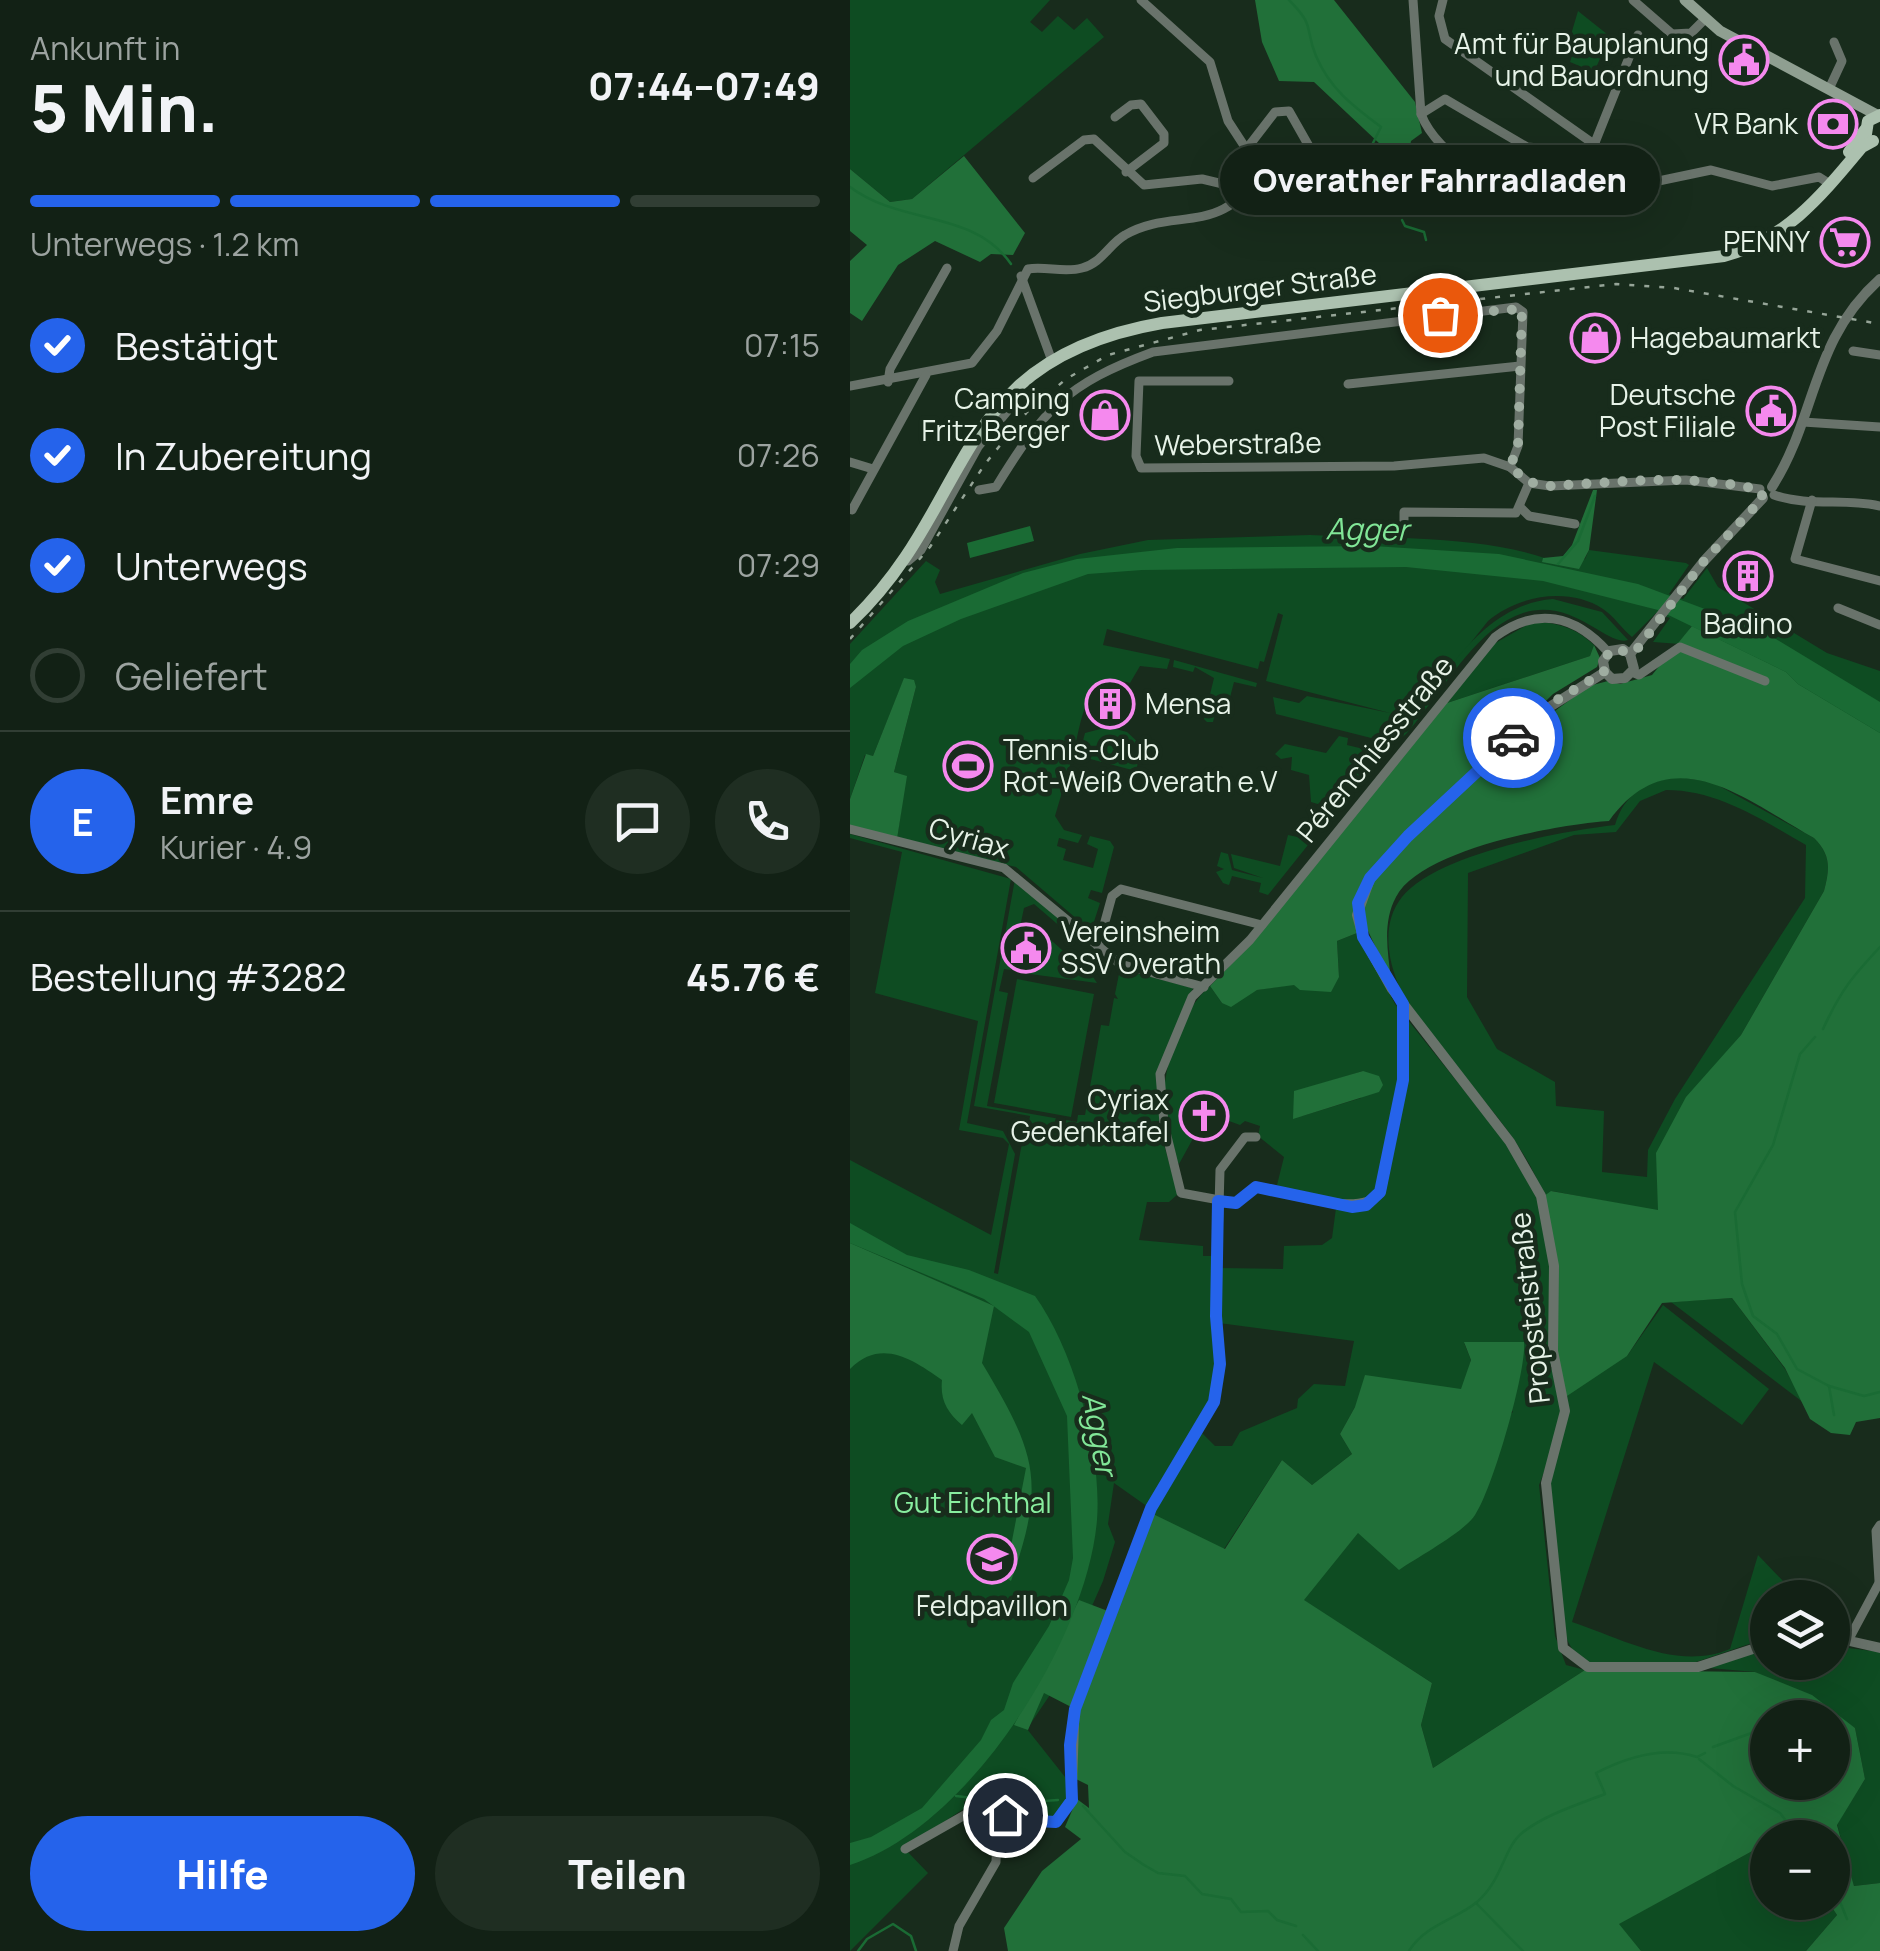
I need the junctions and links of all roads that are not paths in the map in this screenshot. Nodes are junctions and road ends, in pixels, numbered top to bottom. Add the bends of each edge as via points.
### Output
1 (1142, 0) edge
2 (1413, 0) edge
3 (1444, 0) edge
4 (1633, 0) edge
5 (1684, 0) edge
6 (1440, 16) junction
7 (1416, 18) junction
8 (1704, 20) junction
9 (1638, 36) dead end
10 (1834, 42) dead end
11 (1833, 92) junction
12 (1422, 114) junction
13 (1879, 115) edge
14 (1115, 117) dead end
15 (1871, 135) edge
16 (1594, 145) junction
17 (1248, 147) junction
18 (1126, 172) junction
19 (1034, 178) dead end
20 (1327, 178) dead end
21 (1649, 183) junction
22 (1830, 184) junction
23 (1244, 189) junction
24 (947, 268) dead end
25 (1880, 279) edge
26 (1020, 280) junction
27 (1853, 351) dead end
28 (1880, 354) edge
29 (1052, 360) junction
30 (1520, 366) junction
31 (926, 375) junction
32 (1229, 381) dead end
33 (888, 382) junction
34 (1348, 384) dead end
35 (850, 386) edge
36 (1011, 392) junction
37 (1803, 422) junction
38 (1880, 427) edge
39 (850, 462) edge
40 (1510, 467) junction
41 (873, 469) junction
42 (1529, 482) junction
43 (979, 490) dead end
44 (1767, 492) junction
45 (1812, 500) junction
46 (1880, 506) edge
47 (1521, 508) junction
48 (852, 510) edge
49 (1404, 521) dead end
50 (1575, 524) dead end
51 (903, 559) junction
52 (1880, 581) edge
53 (1838, 608) dead end
54 (850, 623) edge
55 (1880, 625) edge
56 (1608, 652) junction
57 (1630, 654) junction
58 (1604, 672) junction
59 (1632, 672) junction
60 (1765, 681) dead end
61 (850, 829) edge
62 (1262, 925) junction
63 (1098, 947) junction
64 (1204, 987) junction
65 (1403, 1004) junction
66 (1256, 1138) dead end
67 (1218, 1201) junction
68 (1880, 1525) edge
69 (1879, 1583) edge
70 (1850, 1636) edge
71 (1850, 1638) edge
72 (1880, 1648) edge
73 (1750, 1650) edge
74 (1016, 1820) junction
75 (904, 1850) dead end
76 (953, 1951) edge

1 - 17 street via 1210,62 1228,120
2 - 7 street
3 - 6 street
4 - 8 street via 1672,34 1691,33
5 - 8 main road
6 - 7 street
6 - 16 street via 1446,39 1458,50
7 - 12 street
8 - 11 main road
9 - 16 street
10 - 11 street via 1842,61
11 - 13 main road
11 - 15 main road
12 - 16 street via 1444,99 1527,148 1589,152
12 - 21 street via 1444,149 1536,197
13 - 15 main road, Siegburger Straße
14 - 18 street via 1141,104 1164,134 1156,151
15 - 22 main road, Siegburger Straße
16 - 21 street
17 - 20 street via 1275,112 1289,112
17 - 23 street via 1258,167
18 - 19 street via 1100,143 1084,140
18 - 23 street via 1144,185 1202,179
21 - 22 street via 1711,170 1772,186 1819,176
22 - 29 main road, Siegburger Straße via 1793,224 1724,256 1162,323 1099,338
23 - 26 street via 1212,215 1129,233 1091,265 1033,267
24 - 33 street
25 - 37 street via 1829,348
26 - 29 street
26 - 31 street via 978,360
27 - 28 street
29 - 36 main road, Siegburger Straße
30 - 34 street
30 - 40 street via 1518,446
30 - 43 street via 1522,312 1516,306 1173,347 1074,387 1032,430 996,487
31 - 33 street
31 - 41 street
32 - 40 street, Weberstraße via 1139,381 1141,468 1394,466 1484,458
33 - 35 street
36 - 51 main road, Siegburger Straße via 961,455
36 - 51 street via 1010,408 921,550
37 - 38 street
37 - 44 street
39 - 41 street
40 - 42 street
41 - 48 street
42 - 44 street via 1686,480
42 - 47 street
44 - 45 street
44 - 57 street
45 - 46 street
45 - 52 street via 1795,558
47 - 49 street via 1516,514 1404,512
47 - 50 street via 1529,516
51 - 54 main road, Siegburger Straße
53 - 55 street
56 - 57 street
56 - 58 street
56 - 62 street, Pérenchiesstraße via 1586,629 1551,617 1521,622 1495,637
57 - 59 street
58 - 59 street via 1616,680
58 - 65 street, Propsteistraße via 1522,729 1370,878 1358,903 1360,926
59 - 60 street via 1652,671 1680,647
61 - 63 street, Cyriax via 1004,868
62 - 63 street via 1121,889 1112,896
62 - 64 street, Pérenchiesstraße
63 - 64 street, Cyriax via 1120,964
64 - 67 street via 1180,1020 1160,1074 1181,1193
65 - 67 street via 1403,1080 1374,1200 1352,1207 1256,1187 1236,1203
65 - 73 street, Propsteistraße via 1518,1154 1536,1183 1549,1228 1553,1351 1564,1412 1546,1496 1564,1648 1588,1667 1698,1668
66 - 67 street via 1245,1137 1223,1162
67 - 74 street via 1220,1364 1214,1402 1151,1508 1075,1709 1070,1806 1056,1822
68 - 69 street
69 - 70 street
71 - 72 street
74 - 75 street via 970,1810
74 - 76 street via 997,1832 996,1862

